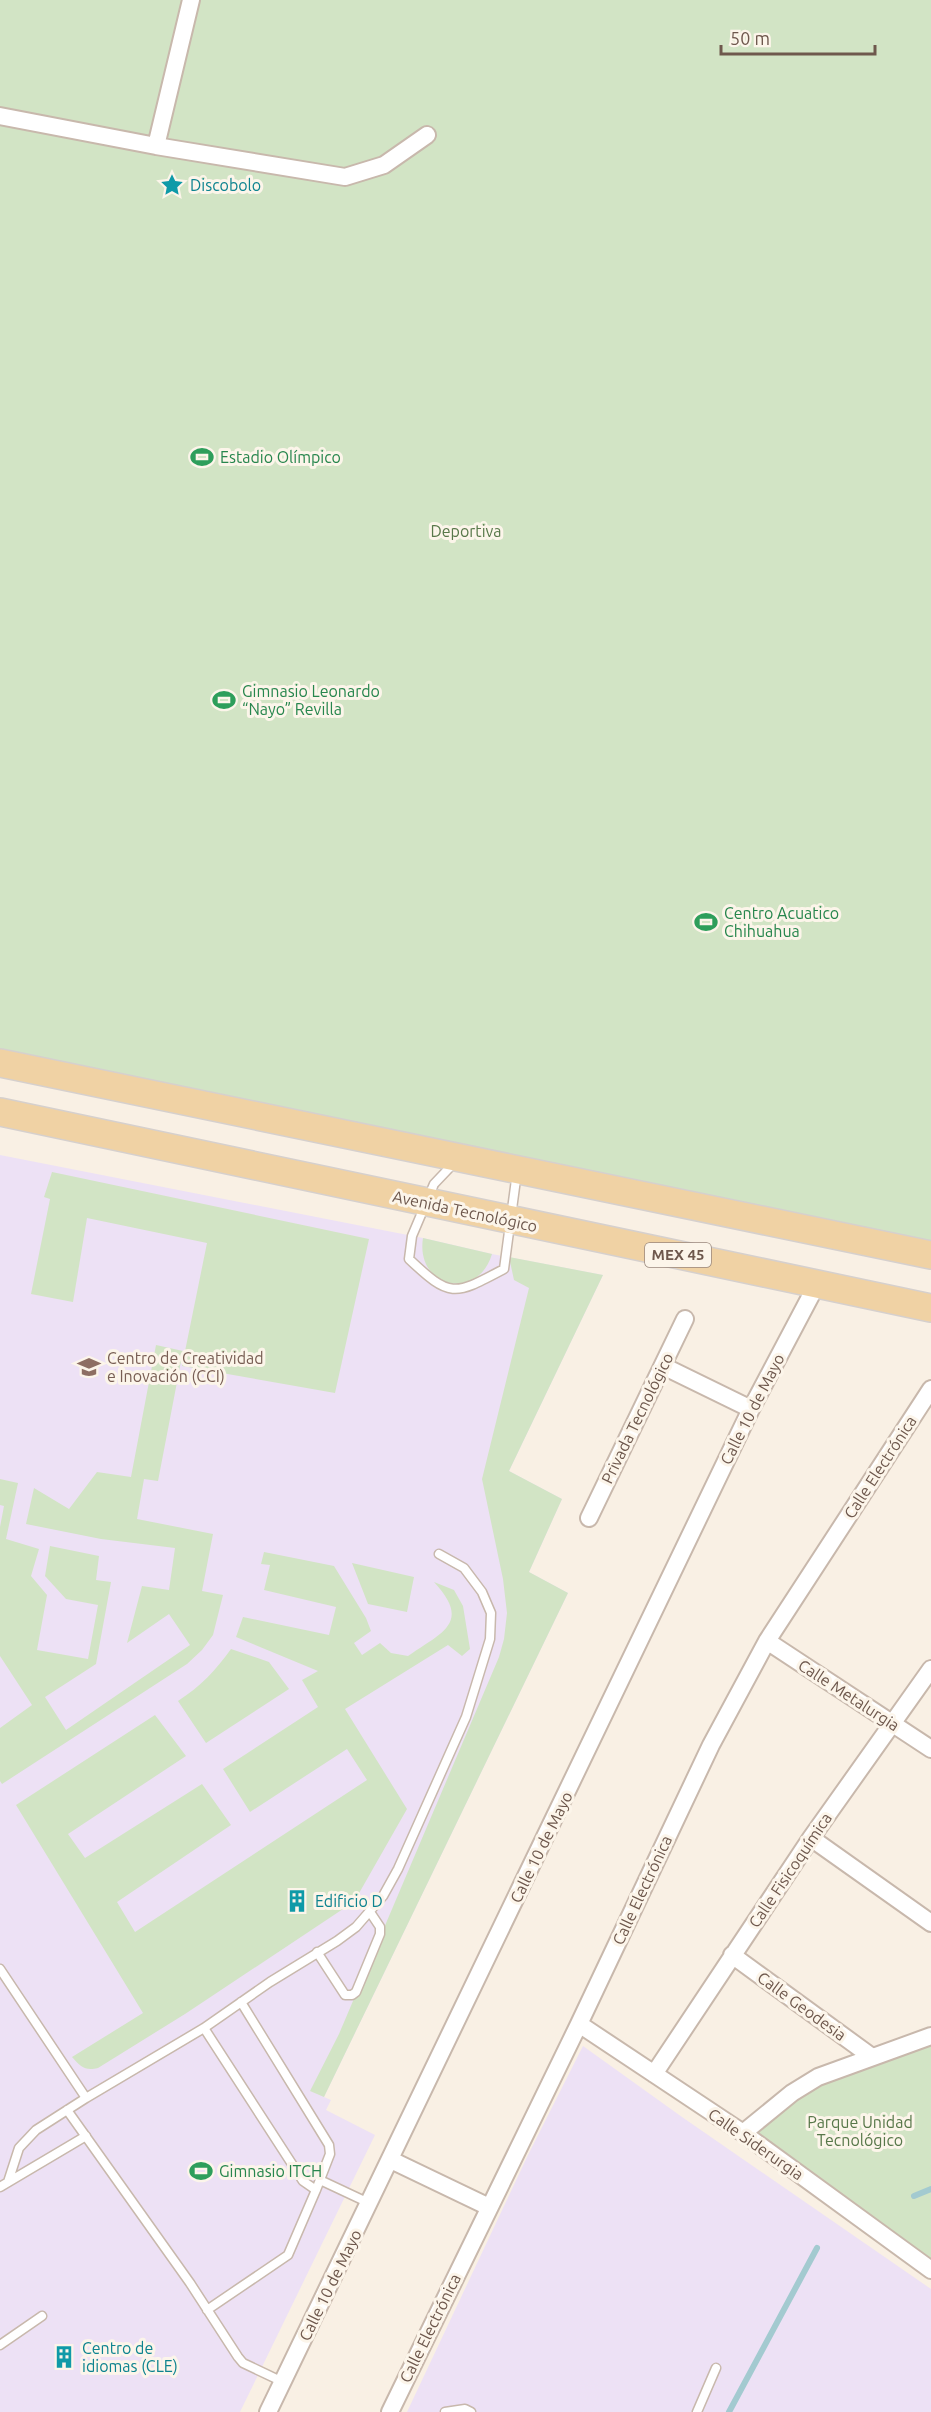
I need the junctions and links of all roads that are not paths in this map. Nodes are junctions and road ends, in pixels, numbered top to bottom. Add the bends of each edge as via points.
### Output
1 (191, 0) edge
2 (0, 116) edge
3 (427, 135) dead end
4 (156, 146) junction
5 (0, 1063) edge
6 (0, 1112) edge
7 (461, 1157) junction
8 (518, 1168) junction
9 (425, 1203) junction
10 (510, 1220) junction
11 (931, 1255) edge
12 (817, 1284) junction
13 (931, 1308) edge
14 (685, 1319) dead end
15 (663, 1366) junction
16 (931, 1389) edge
17 (751, 1409) junction
18 (589, 1518) dead end
19 (439, 1554) dead end
20 (767, 1641) junction
21 (931, 1669) edge
22 (892, 1723) junction
23 (931, 1749) edge
24 (811, 1838) junction
25 (370, 1912) junction
26 (931, 1923) edge
27 (317, 1952) junction
28 (732, 1955) junction
29 (0, 1969) edge
30 (241, 2002) junction
31 (579, 2024) junction
32 (204, 2028) junction
33 (931, 2036) edge
34 (872, 2057) junction
35 (654, 2074) junction
36 (86, 2098) junction
37 (67, 2110) junction
38 (743, 2133) junction
39 (86, 2136) junction
40 (391, 2160) junction
41 (320, 2180) junction
42 (4, 2185) edge
43 (316, 2190) junction
44 (369, 2204) junction
45 (489, 2207) junction
46 (931, 2270) edge
47 (207, 2310) junction
48 (42, 2316) dead end
49 (0, 2345) edge
50 (716, 2368) dead end
51 (283, 2382) junction
52 (268, 2412) edge
53 (390, 2412) edge
54 (446, 2412) edge
55 (471, 2412) edge
56 (697, 2412) edge

1 - 4 street
2 - 4 street
3 - 4 street via 384,165 345,177
5 - 7 main road
6 - 9 main road, Avenida Tecnológico / MEX 45
7 - 8 main road
7 - 9 lane via 434,1184
8 - 10 lane
8 - 11 main road
9 - 10 main road, Avenida Tecnológico / MEX 45
9 - 10 lane via 412,1236 409,1259 448,1289 469,1287 504,1269
10 - 12 main road, Avenida Tecnológico / MEX 45
12 - 13 main road, Avenida Tecnológico / MEX 45
12 - 17 street, Calle 10 de Mayo
14 - 15 street, Privada Tecnológico
15 - 17 street
15 - 18 street, Privada Tecnológico
16 - 20 street, Calle Electrónica
17 - 40 street, Calle 10 de Mayo
19 - 25 lane via 464,1568 482,1592 491,1613 490,1639 466,1717 398,1869
20 - 22 street, Calle Metalurgia
20 - 31 street, Calle Electrónica via 711,1745
21 - 22 street, Calle Fisicoquímica
22 - 23 street, Calle Metalurgia
22 - 24 street, Calle Fisicoquímica
24 - 26 street
24 - 28 street, Calle Fisicoquímica
25 - 27 lane via 356,1927
25 - 27 lane via 380,1934 356,1992 345,1995
27 - 30 lane
28 - 34 street, Calle Geodesia
28 - 35 street, Calle Fisicoquímica
29 - 36 lane
30 - 32 lane
30 - 41 lane via 329,2145 330,2154
31 - 35 street, Calle Siderurgia
31 - 45 street, Calle Electrónica
32 - 36 lane
32 - 43 lane via 303,2181
33 - 34 street
34 - 38 street via 806,2084
35 - 38 street, Calle Siderurgia
36 - 37 lane
37 - 39 lane
37 - 42 lane via 36,2130 20,2148
38 - 46 street, Calle Siderurgia
39 - 42 lane
39 - 47 lane
40 - 44 street, Calle 10 de Mayo
40 - 45 street
41 - 43 lane
41 - 44 lane
43 - 47 lane via 288,2255
44 - 51 street, Calle 10 de Mayo
45 - 53 street, Calle Electrónica
47 - 51 lane via 243,2363
48 - 49 lane
50 - 56 lane
51 - 52 street, Calle 10 de Mayo
54 - 55 lane

